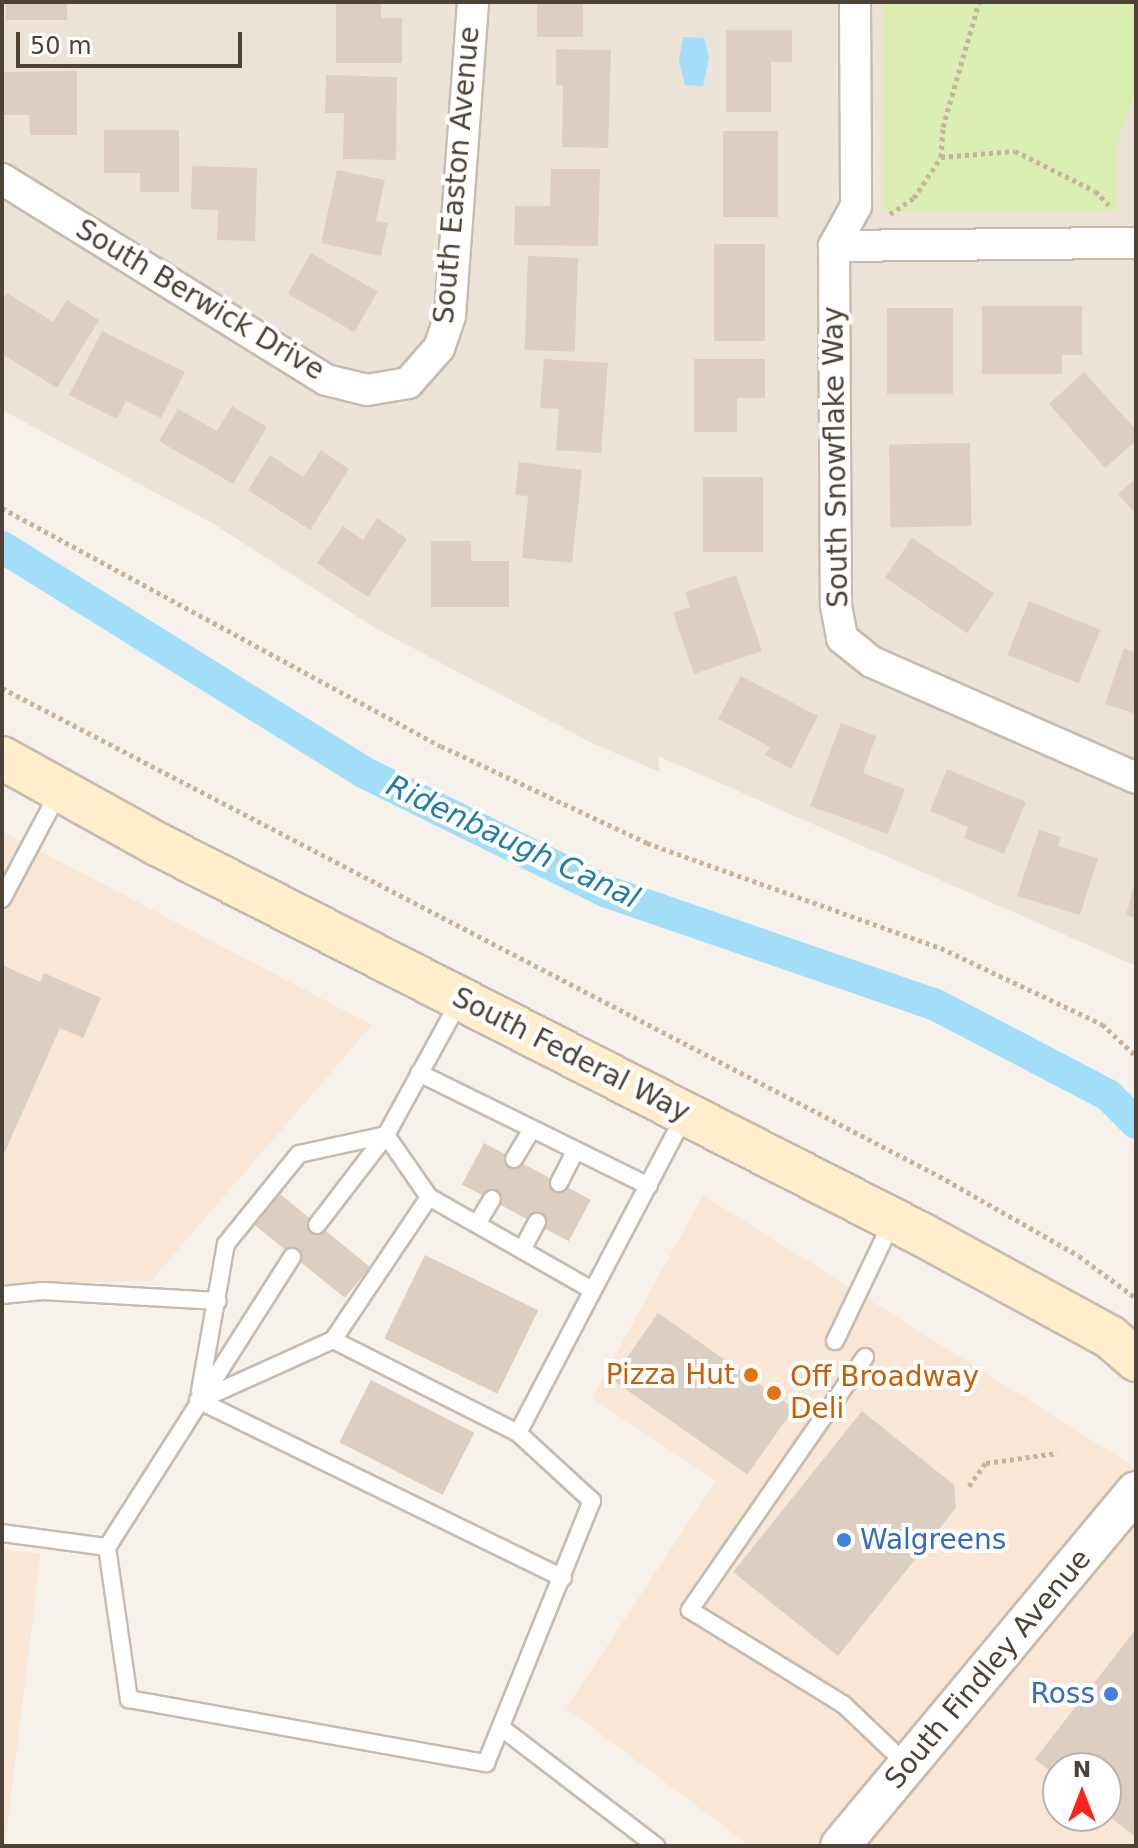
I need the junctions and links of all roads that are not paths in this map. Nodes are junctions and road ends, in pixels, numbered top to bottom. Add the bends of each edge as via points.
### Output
1 (473, 2) edge
2 (855, 2) edge
3 (2, 179) edge
4 (1136, 243) edge
5 (834, 246) junction
6 (408, 383) joint
7 (2, 758) edge
8 (1136, 778) edge
9 (60, 790) junction
10 (2, 899) edge
11 (461, 999) junction
12 (419, 1073) junction
13 (686, 1114) junction
14 (532, 1129) junction
15 (386, 1135) junction
16 (576, 1150) junction
17 (514, 1159) dead end
18 (559, 1183) dead end
19 (649, 1186) junction
20 (429, 1197) junction
21 (492, 1199) dead end
22 (893, 1220) junction
23 (537, 1222) dead end
24 (477, 1224) junction
25 (317, 1225) dead end
26 (522, 1250) junction
27 (292, 1257) dead end
28 (592, 1290) junction
29 (2, 1295) edge
30 (218, 1301) junction
31 (333, 1340) junction
32 (835, 1341) dead end
33 (865, 1357) dead end
34 (1136, 1360) edge
35 (198, 1400) junction
36 (518, 1433) junction
37 (1136, 1491) edge
38 (2, 1533) edge
39 (107, 1547) junction
40 (563, 1578) junction
41 (503, 1729) junction
42 (908, 1766) junction
43 (656, 1846) edge
44 (840, 1846) edge

1 - 6 street, South Easton Avenue via 450,316 439,348
2 - 5 street, South Snowflake Way via 856,206
3 - 6 street, South Berwick Drive via 326,380 367,390
4 - 5 street
5 - 8 street, South Snowflake Way via 836,606 842,638 872,662
7 - 9 main road, South Federal Way
9 - 10 lane
9 - 11 main road, South Federal Way
11 - 12 lane
11 - 13 main road, South Federal Way
12 - 14 lane
12 - 15 lane
13 - 19 lane
13 - 22 main road, South Federal Way
14 - 16 lane
14 - 17 lane
15 - 20 lane
15 - 25 lane
15 - 30 lane via 299,1154 226,1244
16 - 18 lane
16 - 19 lane
19 - 28 lane
20 - 24 lane
20 - 31 lane
21 - 24 lane
22 - 32 lane
22 - 34 main road, South Federal Way via 1110,1337
23 - 26 lane
24 - 26 lane
26 - 28 lane
27 - 35 lane
28 - 36 lane
29 - 30 lane via 43,1291
30 - 35 lane
31 - 35 lane
31 - 36 lane
33 - 42 lane via 690,1610 843,1704
35 - 39 lane
35 - 40 lane
36 - 40 lane via 592,1501
37 - 42 street, South Findley Avenue
38 - 39 lane
39 - 41 lane via 129,1699 486,1763
40 - 41 lane
41 - 43 lane
42 - 44 street, South Findley Avenue

